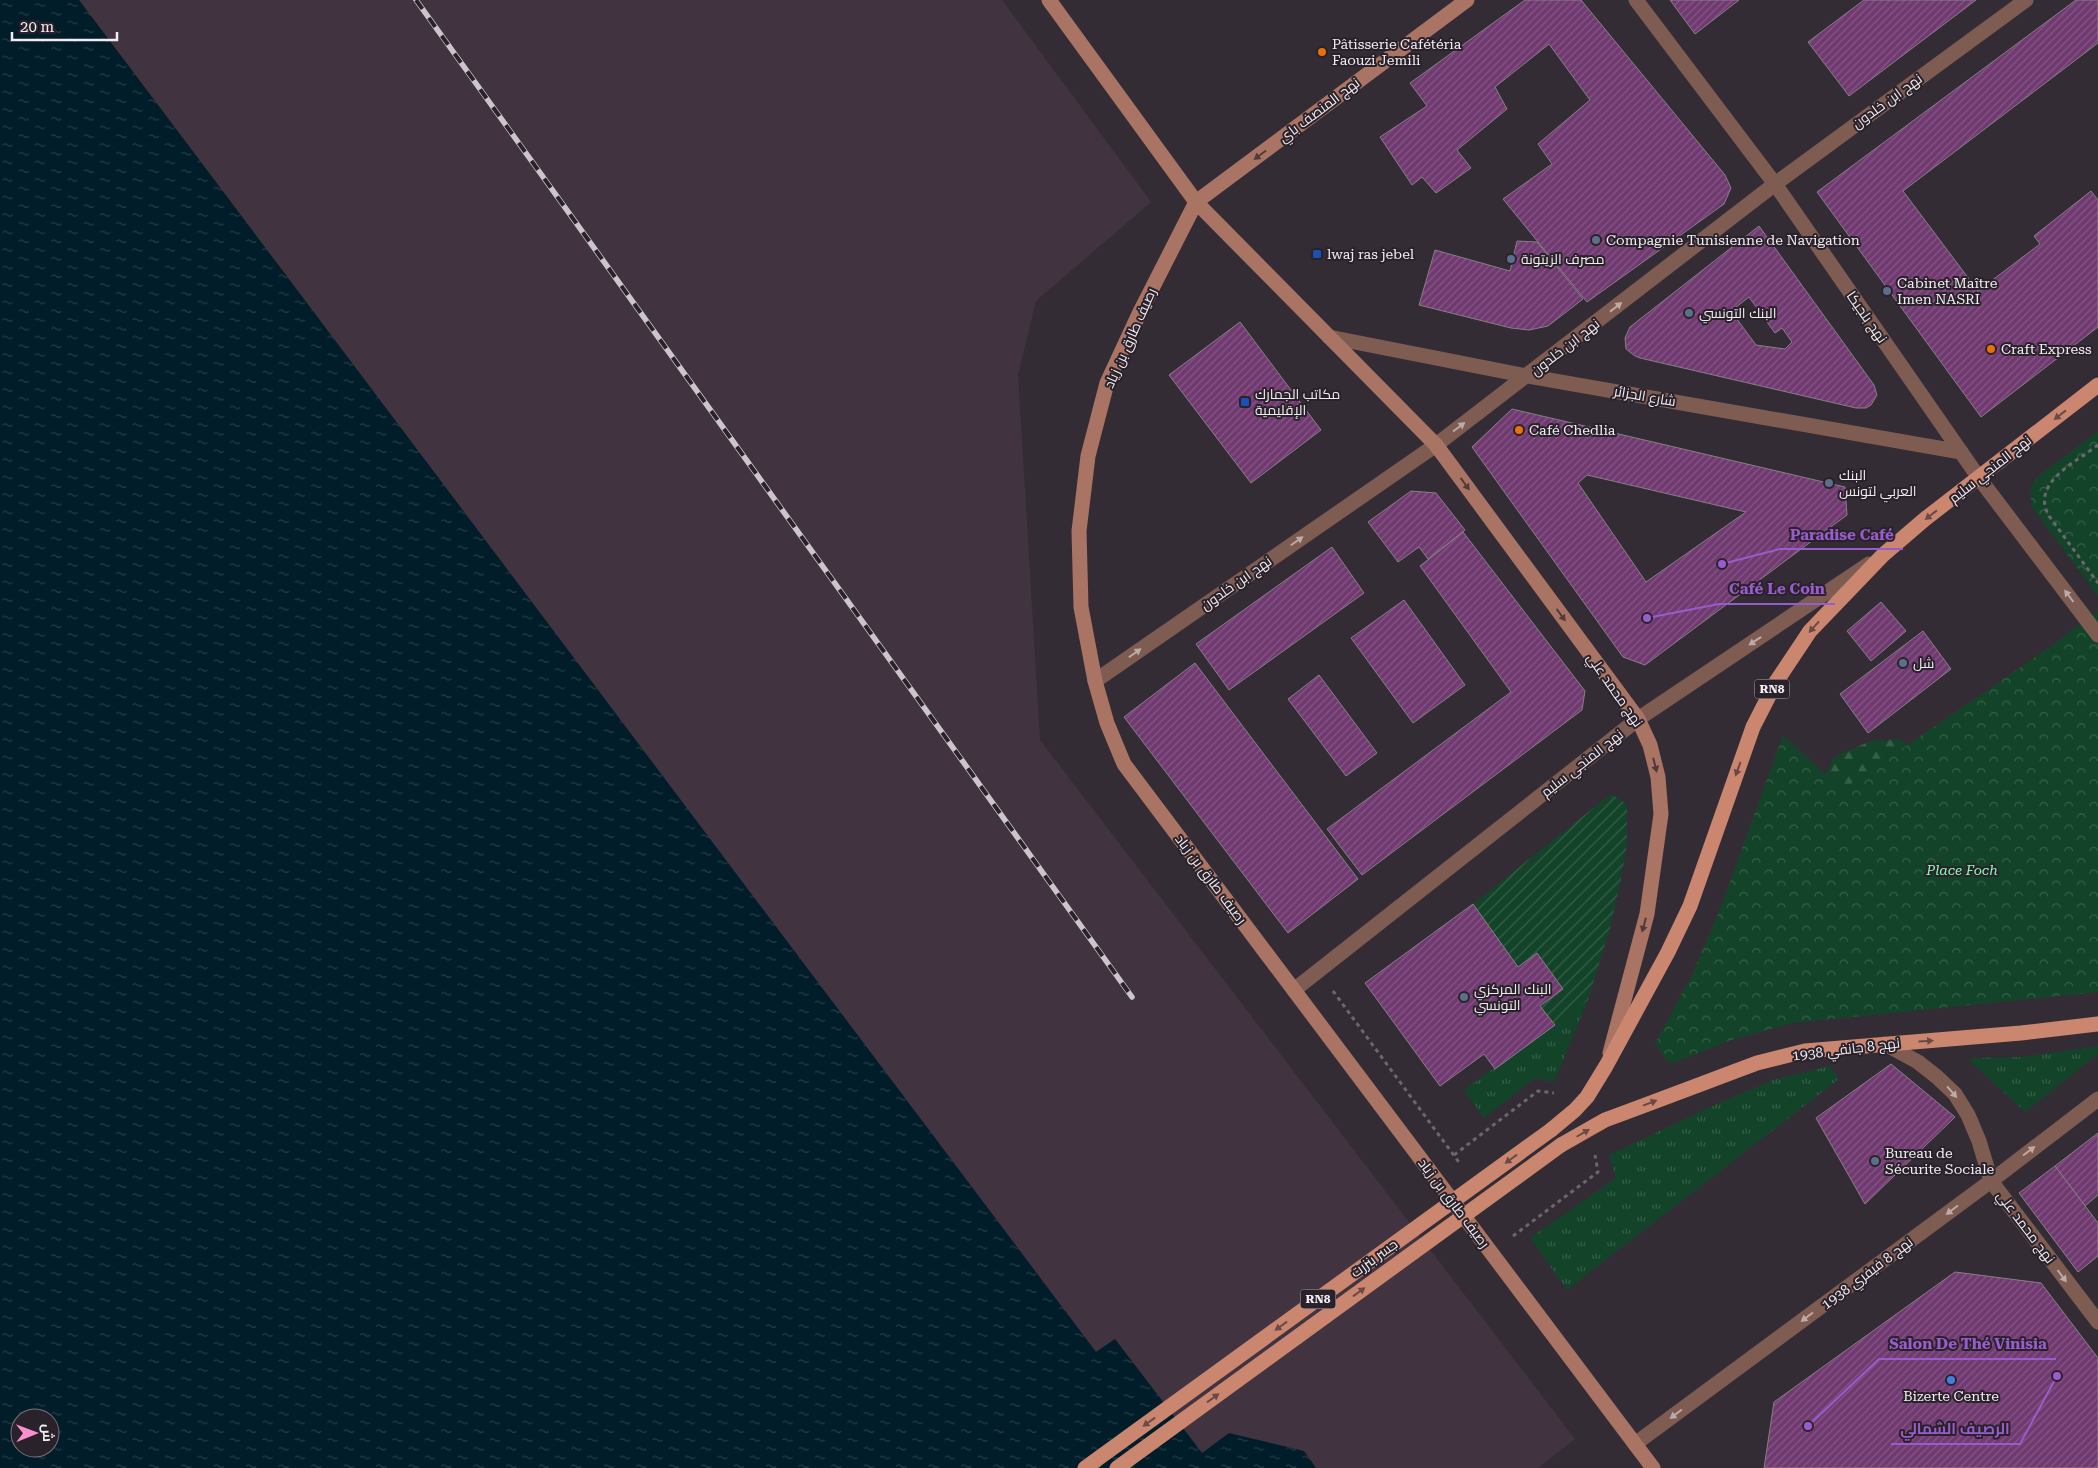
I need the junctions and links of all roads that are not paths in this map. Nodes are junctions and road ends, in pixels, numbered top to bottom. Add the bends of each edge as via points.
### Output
1 (1049, 0) edge
2 (1467, 0) edge
3 (1636, 0) edge
4 (2026, 0) edge
5 (1775, 184) junction
6 (1196, 202) junction
7 (1329, 337) junction
8 (1527, 376) junction
9 (2098, 385) edge
10 (1436, 445) junction
11 (1961, 452) junction
12 (1979, 478) junction
13 (1883, 555) junction
14 (2098, 635) edge
15 (1094, 681) junction
16 (1638, 719) junction
17 (1294, 990) junction
18 (2098, 1024) edge
19 (1884, 1044) junction
20 (1606, 1066) junction
21 (1587, 1097) joint
22 (2098, 1099) edge
23 (1604, 1120) joint
24 (1991, 1181) junction
25 (2098, 1322) edge
26 (1635, 1444) junction
27 (1085, 1468) edge
28 (1117, 1468) edge
29 (1653, 1468) edge

1 - 6 main road
2 -> 6 main road, نهج المنصف باي
3 - 5 street, نهج بلجيكا
4 - 5 street, نهج ابن خلدون
8 -> 5 street, نهج ابن خلدون
5 - 11 street, نهج بلجيكا
6 - 7 main road
6 - 15 main road, رصيف طارق بن زياد via 1107,383 1088,456 1079,541 1081,607
7 - 8 street, شارع الجزائر
7 - 10 main road
10 -> 8 street, نهج ابن خلدون
8 - 11 street, شارع الجزائر
9 -> 12 main road, نهج المنجي سليم / RN8
15 -> 10 street, نهج ابن خلدون
10 -> 16 main road, نهج محمد علي
11 - 12 street, نهج بلجيكا
12 -> 13 main road, نهج المنجي سليم / RN8
14 -> 12 street, نهج بلجيكا
13 -> 16 street, نهج المنجي سليم
13 -> 20 main road, نهج المنجي سليم / RN8 via 1810,631 1776,682 1753,727 1690,906
15 - 17 main road, رصيف طارق بن زياد via 1124,764
16 - 17 street, نهج المنجي سليم
16 -> 20 main road, نهج محمد علي via 1650,745 1658,777 1661,814 1647,914
17 - 26 main road, رصيف طارق بن زياد
19 -> 18 main road, نهج 8 جانفي 1938 via 2021,1034
23 -> 19 main road, نهج 8 جانفي 1938 via 1757,1063 1805,1051
19 -> 24 street, نهج محمد علي via 1918,1062 1955,1094 1979,1141
20 - 21 main road, نهج المنجي سليم / RN8
21 -> 27 main road, جسر بنزرت / RN8, bridge via 1551,1130
24 -> 22 street, نهج 8 فيفري 1938
28 -> 23 main road, جسر بنزرت / RN8, bridge via 1562,1145
24 -> 25 street, نهج محمد علي
24 -> 26 street, نهج 8 فيفري 1938
26 - 29 main road, رصيف طارق بن زياد

